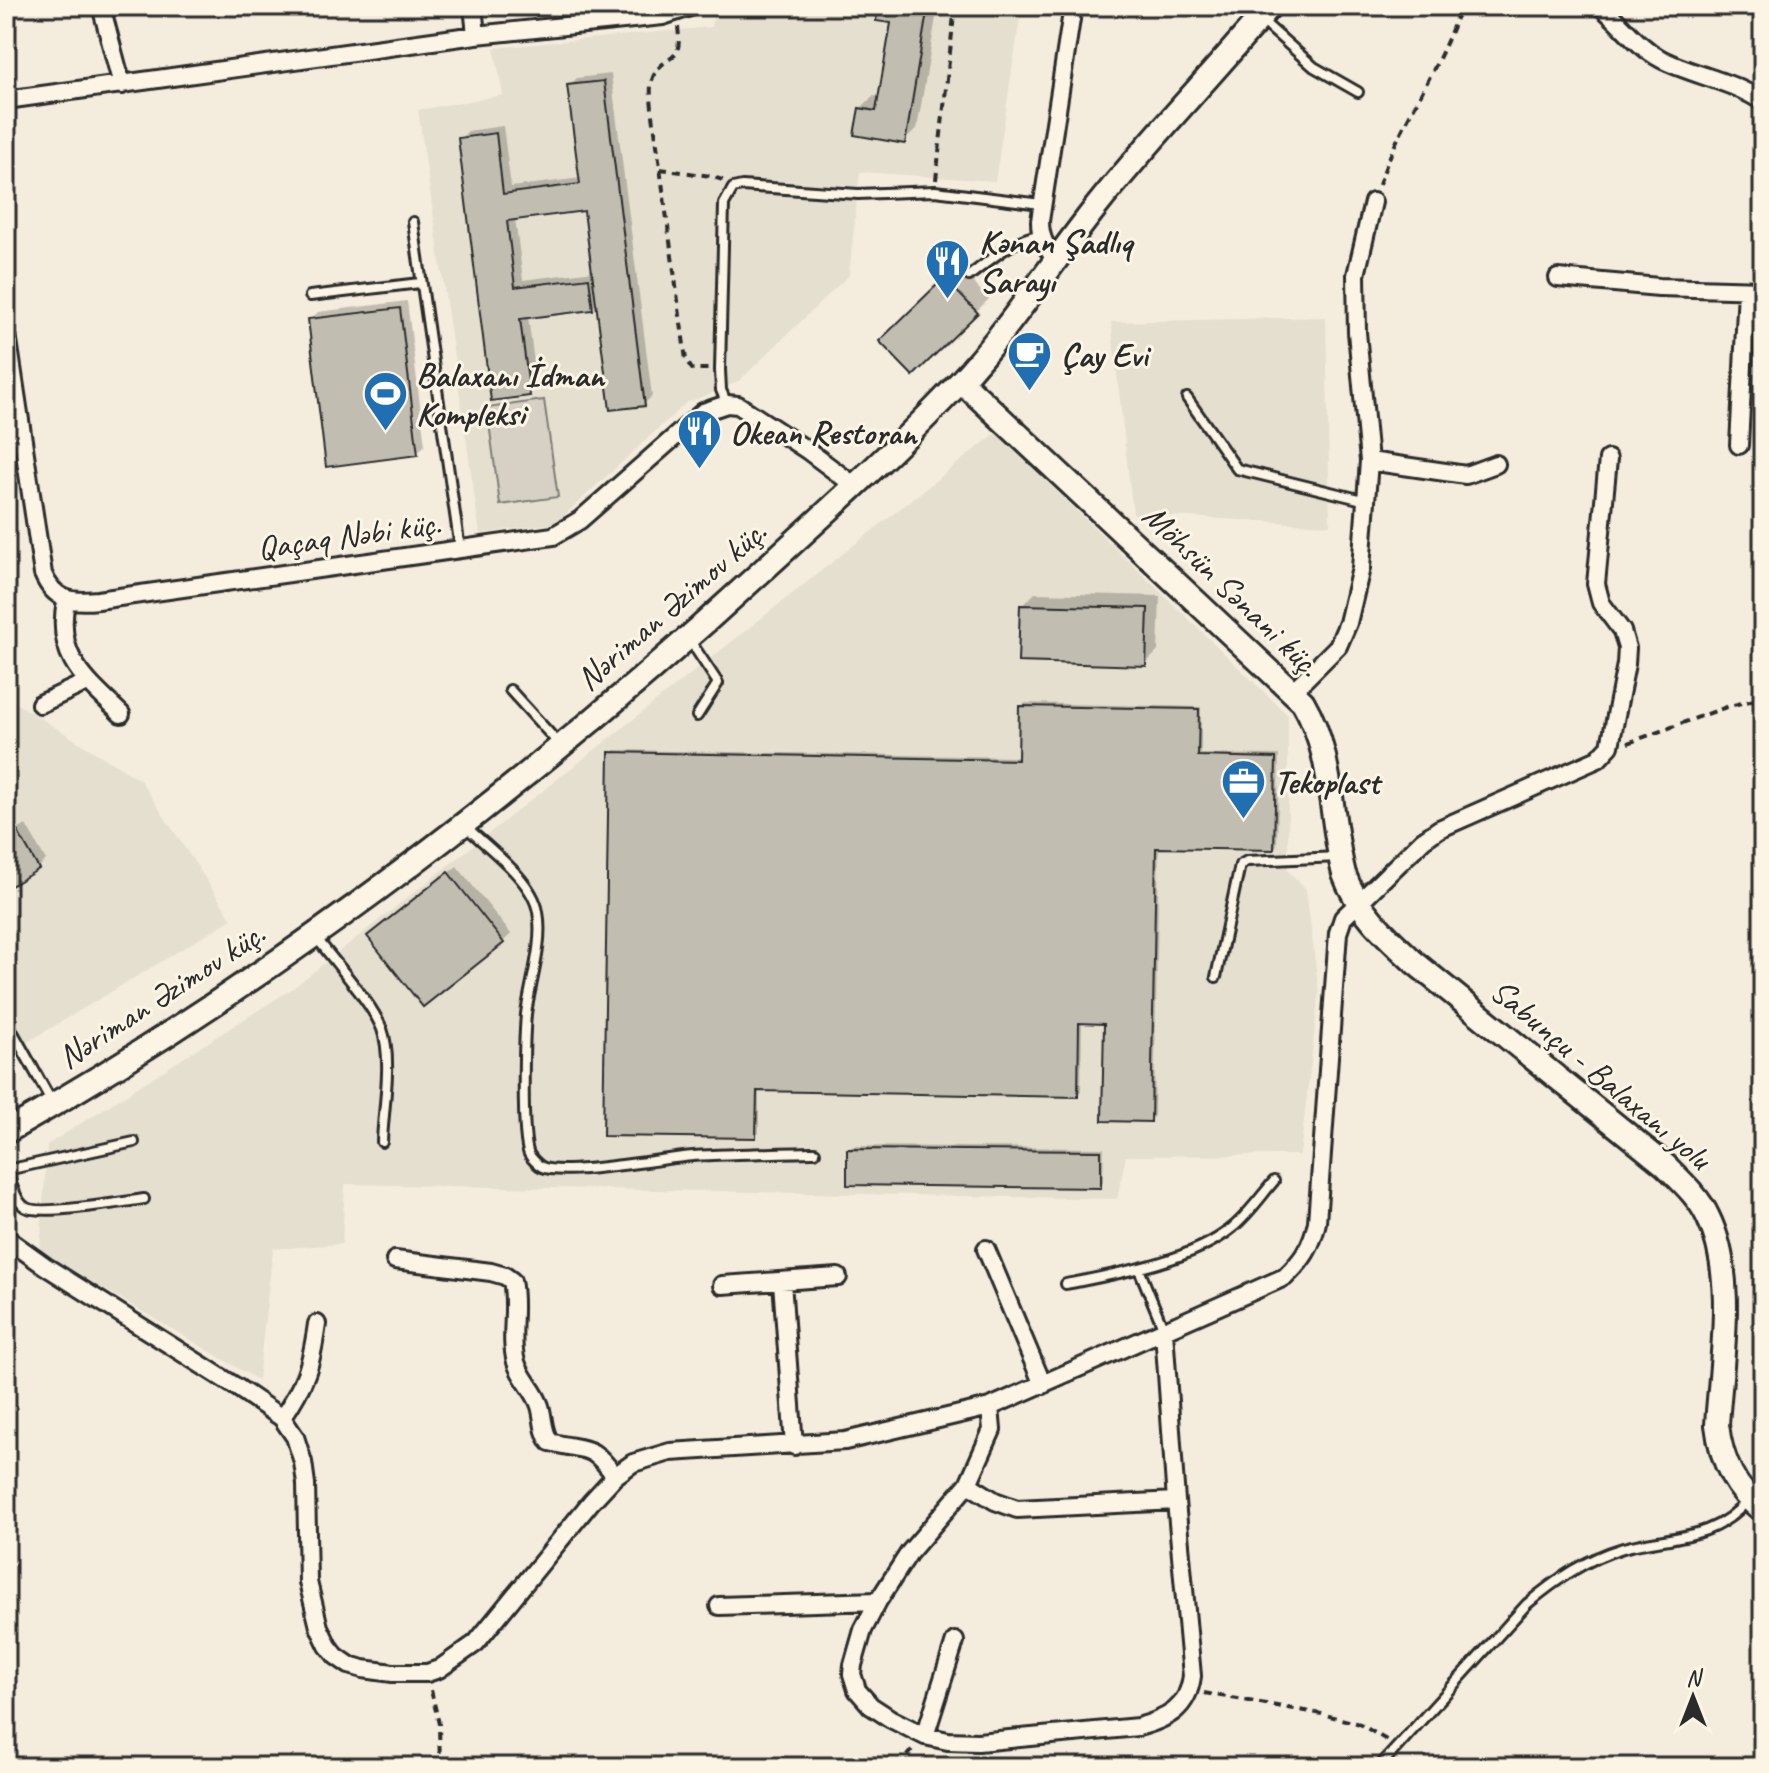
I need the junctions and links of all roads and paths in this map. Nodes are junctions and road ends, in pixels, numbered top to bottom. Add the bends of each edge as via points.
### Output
1 (101, 6) edge
2 (473, 6) edge
3 (693, 6) edge
4 (955, 6) edge
5 (1073, 6) edge
6 (1460, 6) edge
7 (1600, 6) edge
8 (1265, 12) edge
9 (676, 13) junction
10 (476, 35) junction
11 (122, 85) junction
12 (1358, 92) dead end
13 (6, 100) edge
14 (1763, 102) edge
15 (660, 169) junction
16 (733, 188) junction
17 (935, 191) junction
18 (1373, 202) joint
19 (1041, 204) junction
20 (413, 222) dead end
21 (1040, 235) junction
22 (1056, 259) junction
23 (969, 276) dead end
24 (1558, 278) dead end
25 (420, 283) junction
26 (1755, 290) edge
27 (310, 296) dead end
28 (6, 327) edge
29 (8, 354) edge
30 (720, 370) junction
31 (961, 381) junction
32 (1187, 398) dead end
33 (727, 404) junction
34 (1739, 445) dead end
35 (1608, 459) dead end
36 (1369, 461) junction
37 (1496, 464) dead end
38 (855, 486) junction
39 (1368, 501) junction
40 (460, 550) junction
41 (66, 601) junction
42 (689, 639) junction
43 (87, 682) junction
44 (510, 690) dead end
45 (1293, 691) junction
46 (1763, 698) edge
47 (40, 704) dead end
48 (121, 714) dead end
49 (697, 716) dead end
50 (560, 746) junction
51 (1610, 746) junction
52 (464, 824) junction
53 (1339, 857) junction
54 (1359, 904) junction
55 (315, 936) junction
56 (1216, 977) dead end
57 (6, 1020) edge
58 (54, 1105) junction
59 (6, 1132) edge
60 (134, 1142) dead end
61 (382, 1142) dead end
62 (815, 1152) dead end
63 (6, 1169) edge
64 (1274, 1181) dead end
65 (144, 1199) dead end
66 (6, 1238) edge
67 (986, 1249) dead end
68 (395, 1260) dead end
69 (1139, 1269) junction
70 (838, 1277) dead end
71 (782, 1282) junction
72 (1066, 1284) dead end
73 (722, 1285) dead end
74 (317, 1324) dead end
75 (1164, 1331) junction
76 (1043, 1385) junction
77 (990, 1407) junction
78 (282, 1418) junction
79 (794, 1446) junction
80 (615, 1476) junction
81 (968, 1484) junction
82 (1176, 1501) junction
83 (1755, 1505) edge
84 (878, 1601) junction
85 (719, 1606) dead end
86 (955, 1641) dead end
87 (427, 1673) junction
88 (1190, 1691) junction
89 (925, 1736) junction
90 (1397, 1746) junction
91 (440, 1767) edge
92 (898, 1767) edge
93 (1379, 1767) edge

1 - 11 street
2 - 10 street
3 - 9 street
4 - 17 path
5 - 19 street
6 - 18 path via 1451,37 1389,158
7 - 14 street via 1658,58 1730,83
8 - 12 lane via 1314,67
8 - 22 main road, Nəriman Əzimov küç.
9 - 10 street
9 - 15 path via 680,45 655,72 650,86
10 - 11 street
11 - 13 street
15 - 16 path via 722,179
15 - 30 path via 686,360 692,369
16 - 17 lane via 858,194
16 - 30 lane via 724,204
17 - 19 lane
18 - 36 street via 1356,289
19 - 21 street
20 - 25 lane
21 - 22 street
21 - 23 lane via 1014,242
22 - 31 main road, Nəriman Əzimov küç.
24 - 26 street
25 - 27 lane
25 - 40 lane
26 - 34 street
28 - 29 street
29 - 41 street via 43,574
30 - 33 lane
31 - 38 main road, Nəriman Əzimov küç.
31 - 45 main road, Möhsün Sənani küç.
32 - 39 lane via 1237,469
33 - 38 street via 751,413
33 - 40 street, Qaçaq Nəbi küç. via 703,412 569,528 553,536
35 - 51 street via 1596,584 1627,648
36 - 37 street via 1466,475
36 - 39 street
38 - 42 main road, Nəriman Əzimov küç.
39 - 45 street via 1348,623 1338,646
40 - 41 street, Qaçaq Nəbi küç.
41 - 43 street via 67,650
42 - 49 lane via 718,683
42 - 50 main road, Nəriman Əzimov küç.
43 - 47 street
43 - 48 street
44 - 50 lane
45 - 53 main road, Möhsün Sənani küç. via 1311,716 1328,765
46 - 51 path
50 - 52 main road, Nəriman Əzimov küç.
51 - 54 street via 1598,759 1439,829
52 - 55 main road, Nəriman Əzimov küç.
52 - 62 lane via 518,876 539,912 526,1017 525,1134 530,1156 555,1170 692,1156
53 - 54 main road, Möhsün Sənani küç.
53 - 56 lane via 1240,865
54 - 75 street via 1343,918 1338,933 1313,1243 1285,1277
54 - 83 main road, Sabunçu - Balaxanı yolu via 1414,962 1665,1165 1707,1215 1717,1238 1723,1282 1719,1448 1734,1481
55 - 58 main road, Nəriman Əzimov küç.
55 - 61 lane via 382,1028
57 - 58 lane
58 - 59 main road, Nəriman Əzimov küç.
60 - 63 lane
63 - 65 lane via 28,1210
64 - 69 lane via 1233,1228
66 - 78 street
67 - 76 street
68 - 80 street via 491,1272 512,1281 515,1359 540,1405 544,1434 550,1442 589,1448
69 - 72 lane
69 - 75 lane
70 - 71 street
71 - 73 street
71 - 79 street
74 - 78 street via 302,1389
75 - 76 street
75 - 82 street
76 - 77 street
77 - 79 street via 867,1437
77 - 81 street via 992,1430
78 - 87 street via 303,1462 308,1582 328,1646 363,1669
79 - 80 street via 670,1452 633,1463
80 - 87 street via 492,1627 458,1658
81 - 82 street via 1017,1509
81 - 84 street via 909,1553
82 - 88 street
83 - 90 lane via 1716,1528 1582,1563 1527,1604
84 - 85 street
84 - 89 street via 853,1665 857,1690 871,1706
86 - 89 street
87 - 91 path via 439,1724
88 - 89 street via 1163,1720 1138,1727 978,1742
88 - 90 path via 1360,1724
89 - 92 path
90 - 93 lane

